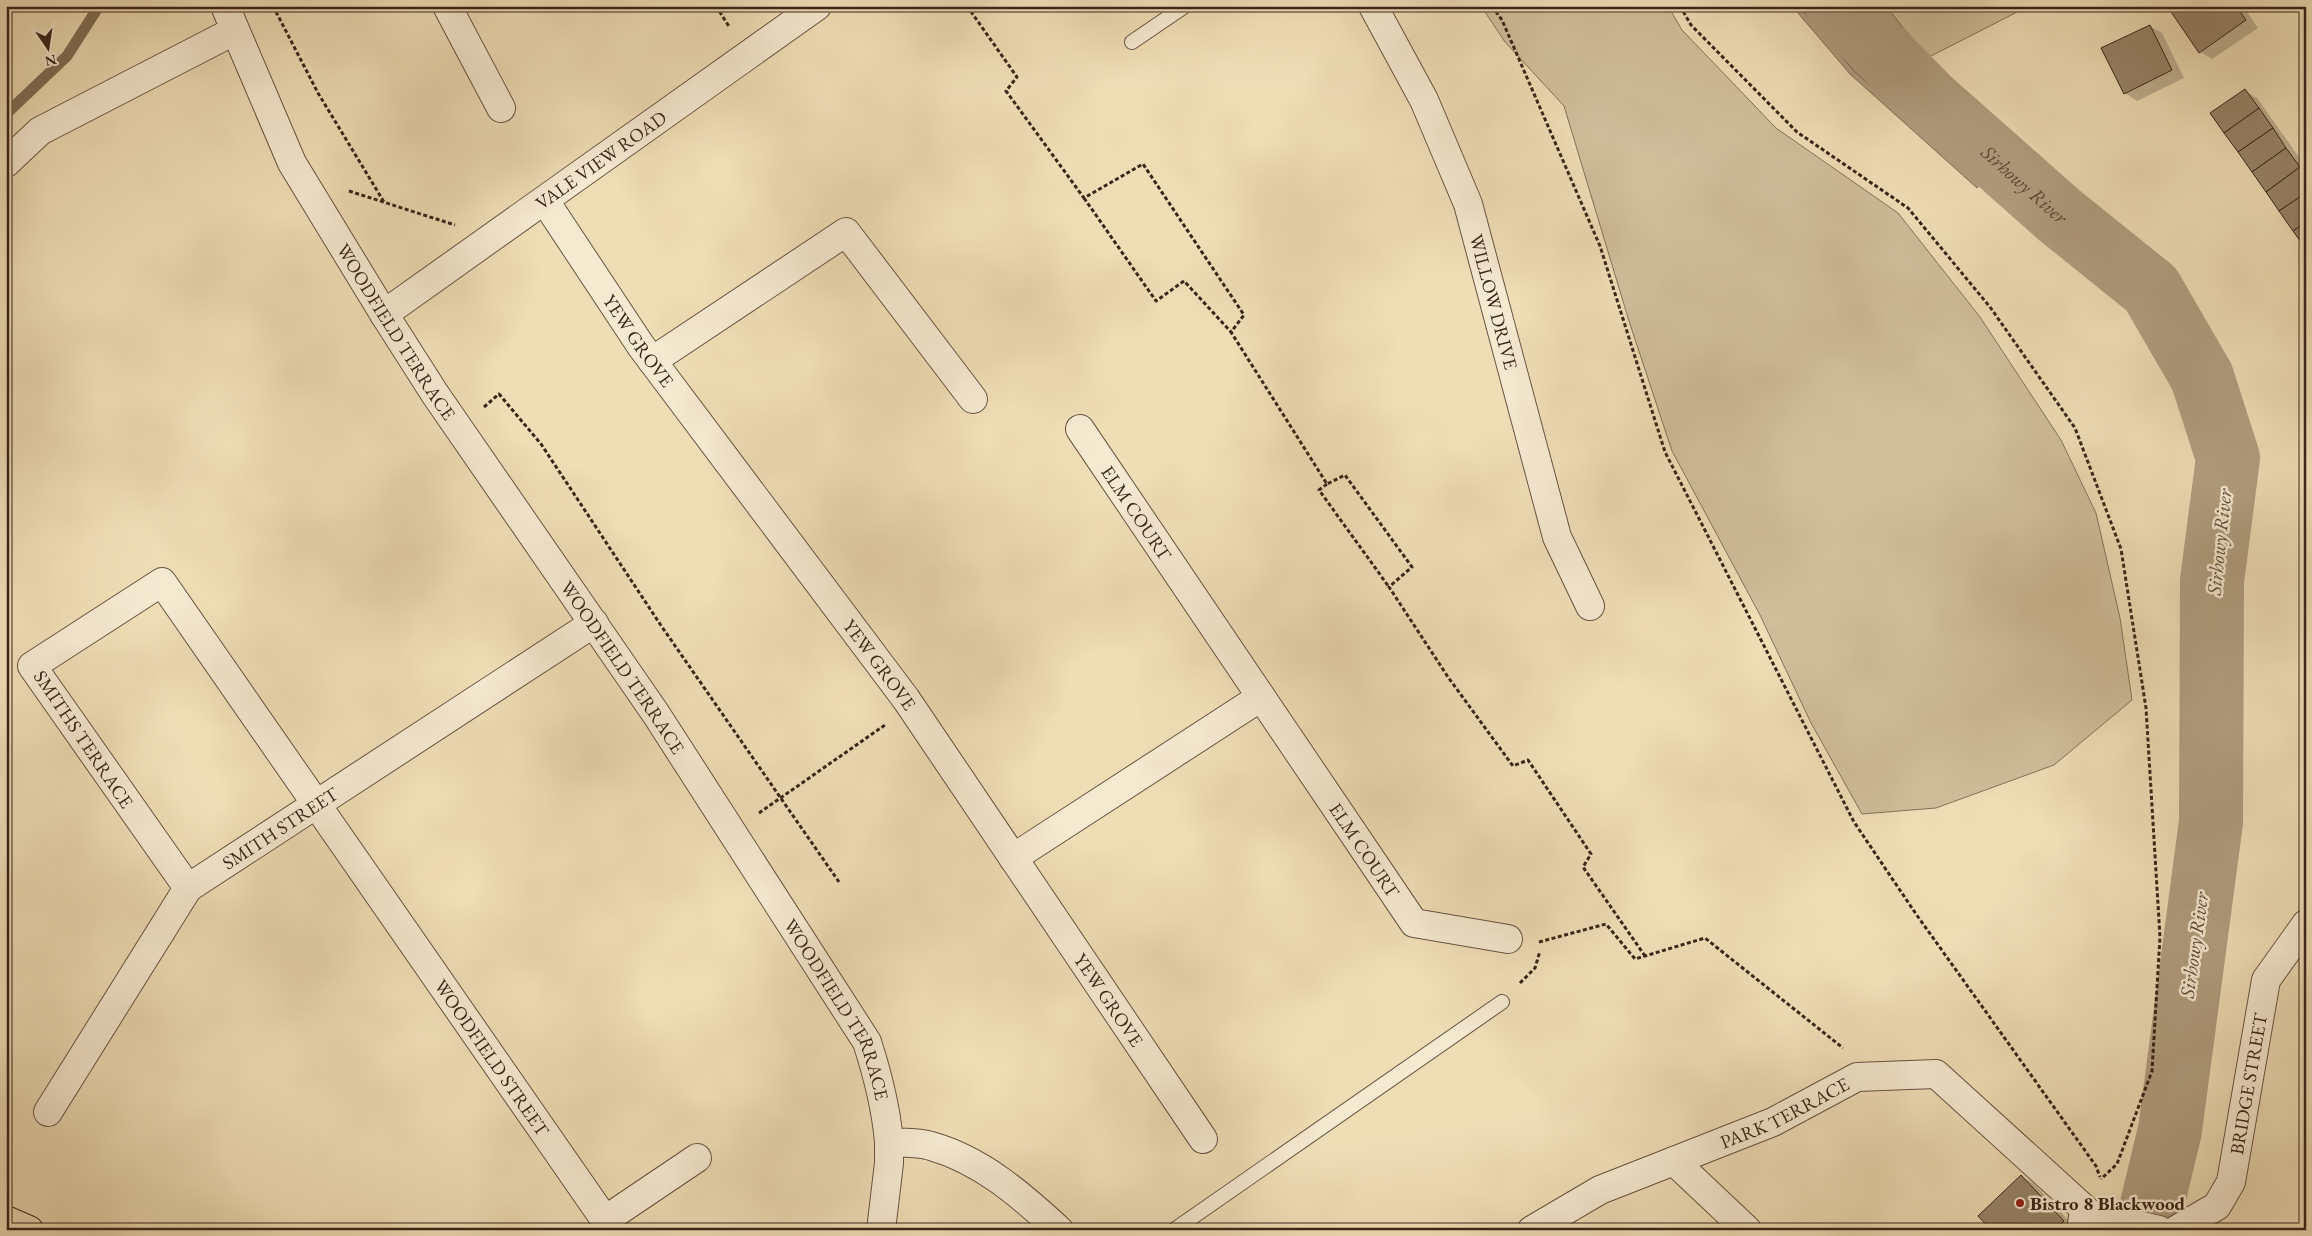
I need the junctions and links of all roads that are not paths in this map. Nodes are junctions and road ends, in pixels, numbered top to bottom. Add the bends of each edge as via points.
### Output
1 (225, 6) edge
2 (447, 6) edge
3 (817, 6) edge
4 (1185, 6) edge
5 (1373, 6) edge
6 (234, 31) junction
7 (1132, 42) dead end
8 (501, 108) dead end
9 (6, 164) edge
10 (545, 201) junction
11 (384, 314) junction
12 (652, 361) junction
13 (973, 399) dead end
14 (1080, 429) dead end
15 (1590, 606) dead end
16 (594, 623) junction
17 (1261, 697) junction
18 (317, 804) junction
19 (1013, 858) junction
20 (188, 888) junction
21 (2306, 924) edge
22 (1508, 938) road end
23 (1502, 1002) dead end
24 (48, 1112) dead end
25 (1203, 1139) dead end
26 (889, 1142) junction
27 (697, 1158) dead end
28 (1674, 1161) junction
29 (2081, 1216) edge
30 (6, 1220) edge
31 (602, 1225) edge
32 (29, 1230) edge
33 (882, 1230) edge
34 (1059, 1230) edge
35 (1174, 1230) edge
36 (1532, 1230) edge
37 (1747, 1230) edge
38 (2159, 1230) edge
39 (2176, 1230) edge

1 - 6 street, WOODFIELD TERRACE
2 - 8 street
3 - 10 street, VALE VIEW ROAD
4 - 7 lane
5 - 15 street, WILLOW DRIVE via 1424,100 1468,204 1557,537
6 - 9 street via 40,131
6 - 11 street, WOODFIELD TERRACE via 292,163
10 - 11 street, VALE VIEW ROAD
10 - 12 street, YEW GROVE
11 - 16 street, WOODFIELD TERRACE
12 - 13 street via 846,232
12 - 19 street, YEW GROVE via 911,707
14 - 17 street, ELM COURT
16 - 18 street, SMITH STREET
16 - 26 street, WOODFIELD TERRACE via 867,1042 886,1111
17 - 19 street
17 - 22 street, ELM COURT via 1414,923
18 - 20 street, SMITH STREET
18 - 20 street, SMITHS TERRACE via 162,582 32,666
18 - 31 street, WOODFIELD STREET
19 - 25 street, YEW GROVE
20 - 24 street, SMITH STREET
21 - 39 street, BRIDGE STREET via 2266,980 2231,1182 2217,1206
23 - 35 lane
26 - 33 street, WOODFIELD TERRACE
26 - 34 street via 930,1145 996,1176
27 - 31 street, WOODFIELD STREET
28 - 29 street, PARK TERRACE via 1773,1122 1857,1076 1936,1074
28 - 36 street, PARK TERRACE via 1600,1190
28 - 37 street
29 - 38 street
30 - 32 main road

